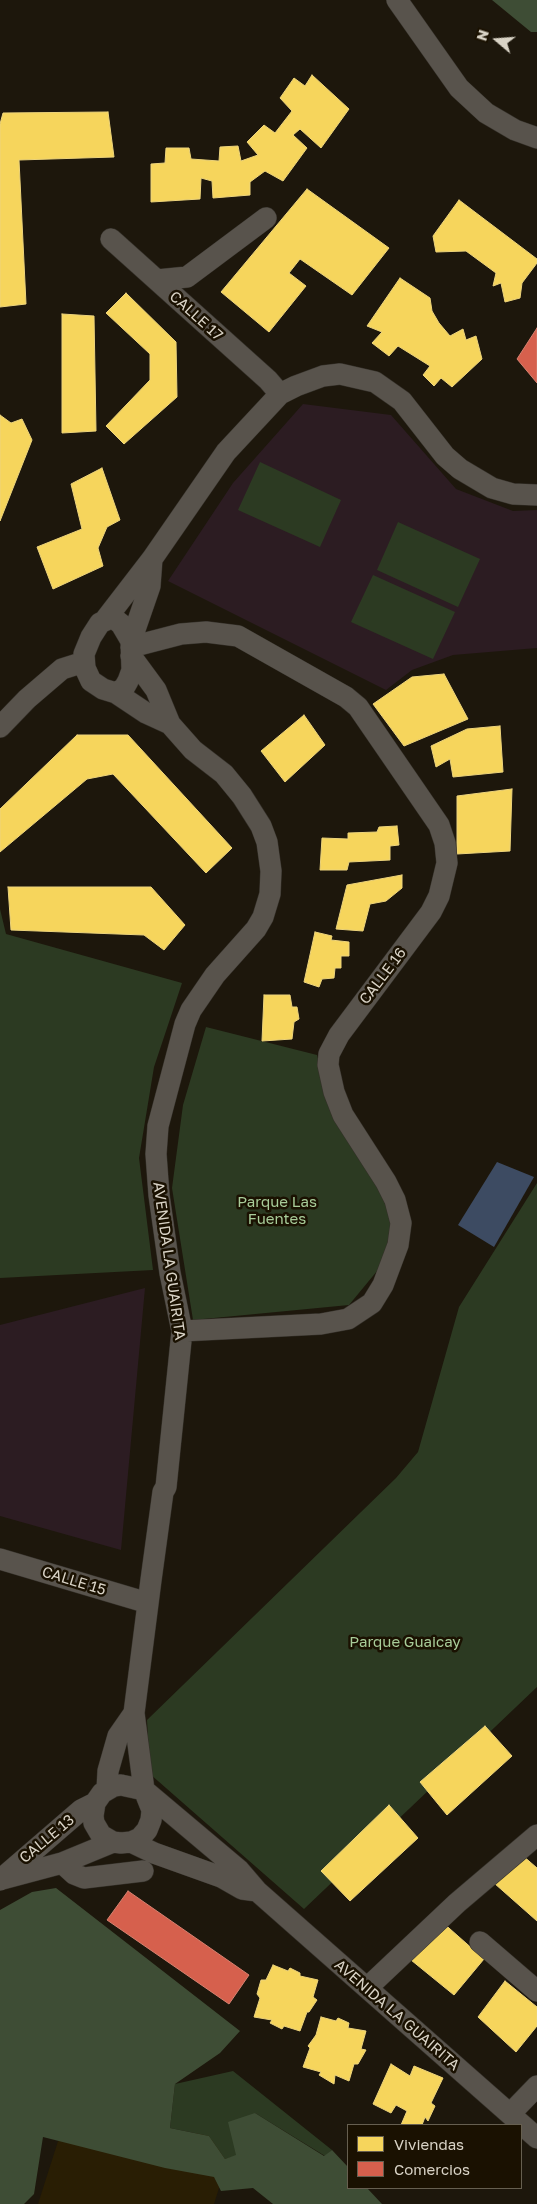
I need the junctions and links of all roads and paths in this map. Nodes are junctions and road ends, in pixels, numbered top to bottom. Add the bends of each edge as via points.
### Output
1 (397, 0) edge
2 (537, 138) edge
3 (266, 218) dead end
4 (111, 238) dead end
5 (157, 280) junction
6 (280, 394) junction
7 (537, 495) edge
8 (152, 559) junction
9 (105, 620) junction
10 (131, 648) junction
11 (84, 662) junction
12 (116, 693) junction
13 (170, 724) junction
14 (0, 727) edge
15 (182, 1331) junction
16 (0, 1559) edge
17 (148, 1602) junction
18 (134, 1713) junction
19 (144, 1790) junction
20 (101, 1796) junction
21 (537, 1834) edge
22 (122, 1842) junction
23 (62, 1863) junction
24 (143, 1870) dead end
25 (1, 1879) edge
26 (257, 1891) junction
27 (480, 1942) dead end
28 (367, 1988) junction
29 (537, 1991) edge
30 (537, 2086) edge
31 (510, 2114) junction
32 (534, 2131) edge

1 - 2 street via 459,88 486,113 515,130
3 - 5 street via 186,277
4 - 5 street, CALLE 17
5 - 6 street, CALLE 17
6 - 7 street via 323,376 340,374 375,382 402,401 445,456 460,469 492,488 513,494
6 - 8 street via 226,452
8 - 9 street
8 - 10 street via 150,586
9 - 10 street, AVENIDA LA GUAIRITA via 111,618 121,624
9 - 11 street via 86,645
10 - 12 street via 132,670 128,682
10 - 13 street, AVENIDA LA GUAIRITA via 156,690
10 - 15 street, CALLE 16 via 181,634 206,632 238,636 346,697 358,706 439,824 448,862 431,912 339,1035 329,1054 334,1092 343,1115 386,1182 401,1223 398,1244 383,1285 372,1304 348,1319 321,1324
11 - 12 street, AVENIDA LA GUAIRITA via 91,681
11 - 14 street via 62,669
12 - 13 street, AVENIDA LA GUAIRITA
13 - 15 street, AVENIDA LA GUAIRITA via 193,750 224,774 242,796 261,826 271,871 270,894 263,917 191,1010 160,1117 156,1154 159,1195
15 - 17 street, AVENIDA LA GUAIRITA via 166,1486
16 - 17 street, CALLE 15
17 - 18 street, AVENIDA LA GUAIRITA
18 - 19 street, AVENIDA LA GUAIRITA
18 - 20 street, AVENIDA LA GUAIRITA via 118,1736
19 - 20 street, AVENIDA LA GUAIRITA via 121,1785
19 - 22 street, AVENIDA LA GUAIRITA via 152,1810 147,1830 140,1838
19 - 26 street, AVENIDA LA GUAIRITA via 239,1870
20 - 22 street, AVENIDA LA GUAIRITA via 94,1823 101,1835
20 - 25 street, CALLE 13
21 - 28 street via 456,1903
22 - 23 street, CALLE 13
22 - 26 street, AVENIDA LA GUAIRITA
23 - 24 street via 84,1878
23 - 25 street, CALLE 13
26 - 28 street, AVENIDA LA GUAIRITA
27 - 29 street
28 - 31 street, AVENIDA LA GUAIRITA
30 - 31 street
31 - 32 street, AVENIDA LA GUAIRITA

